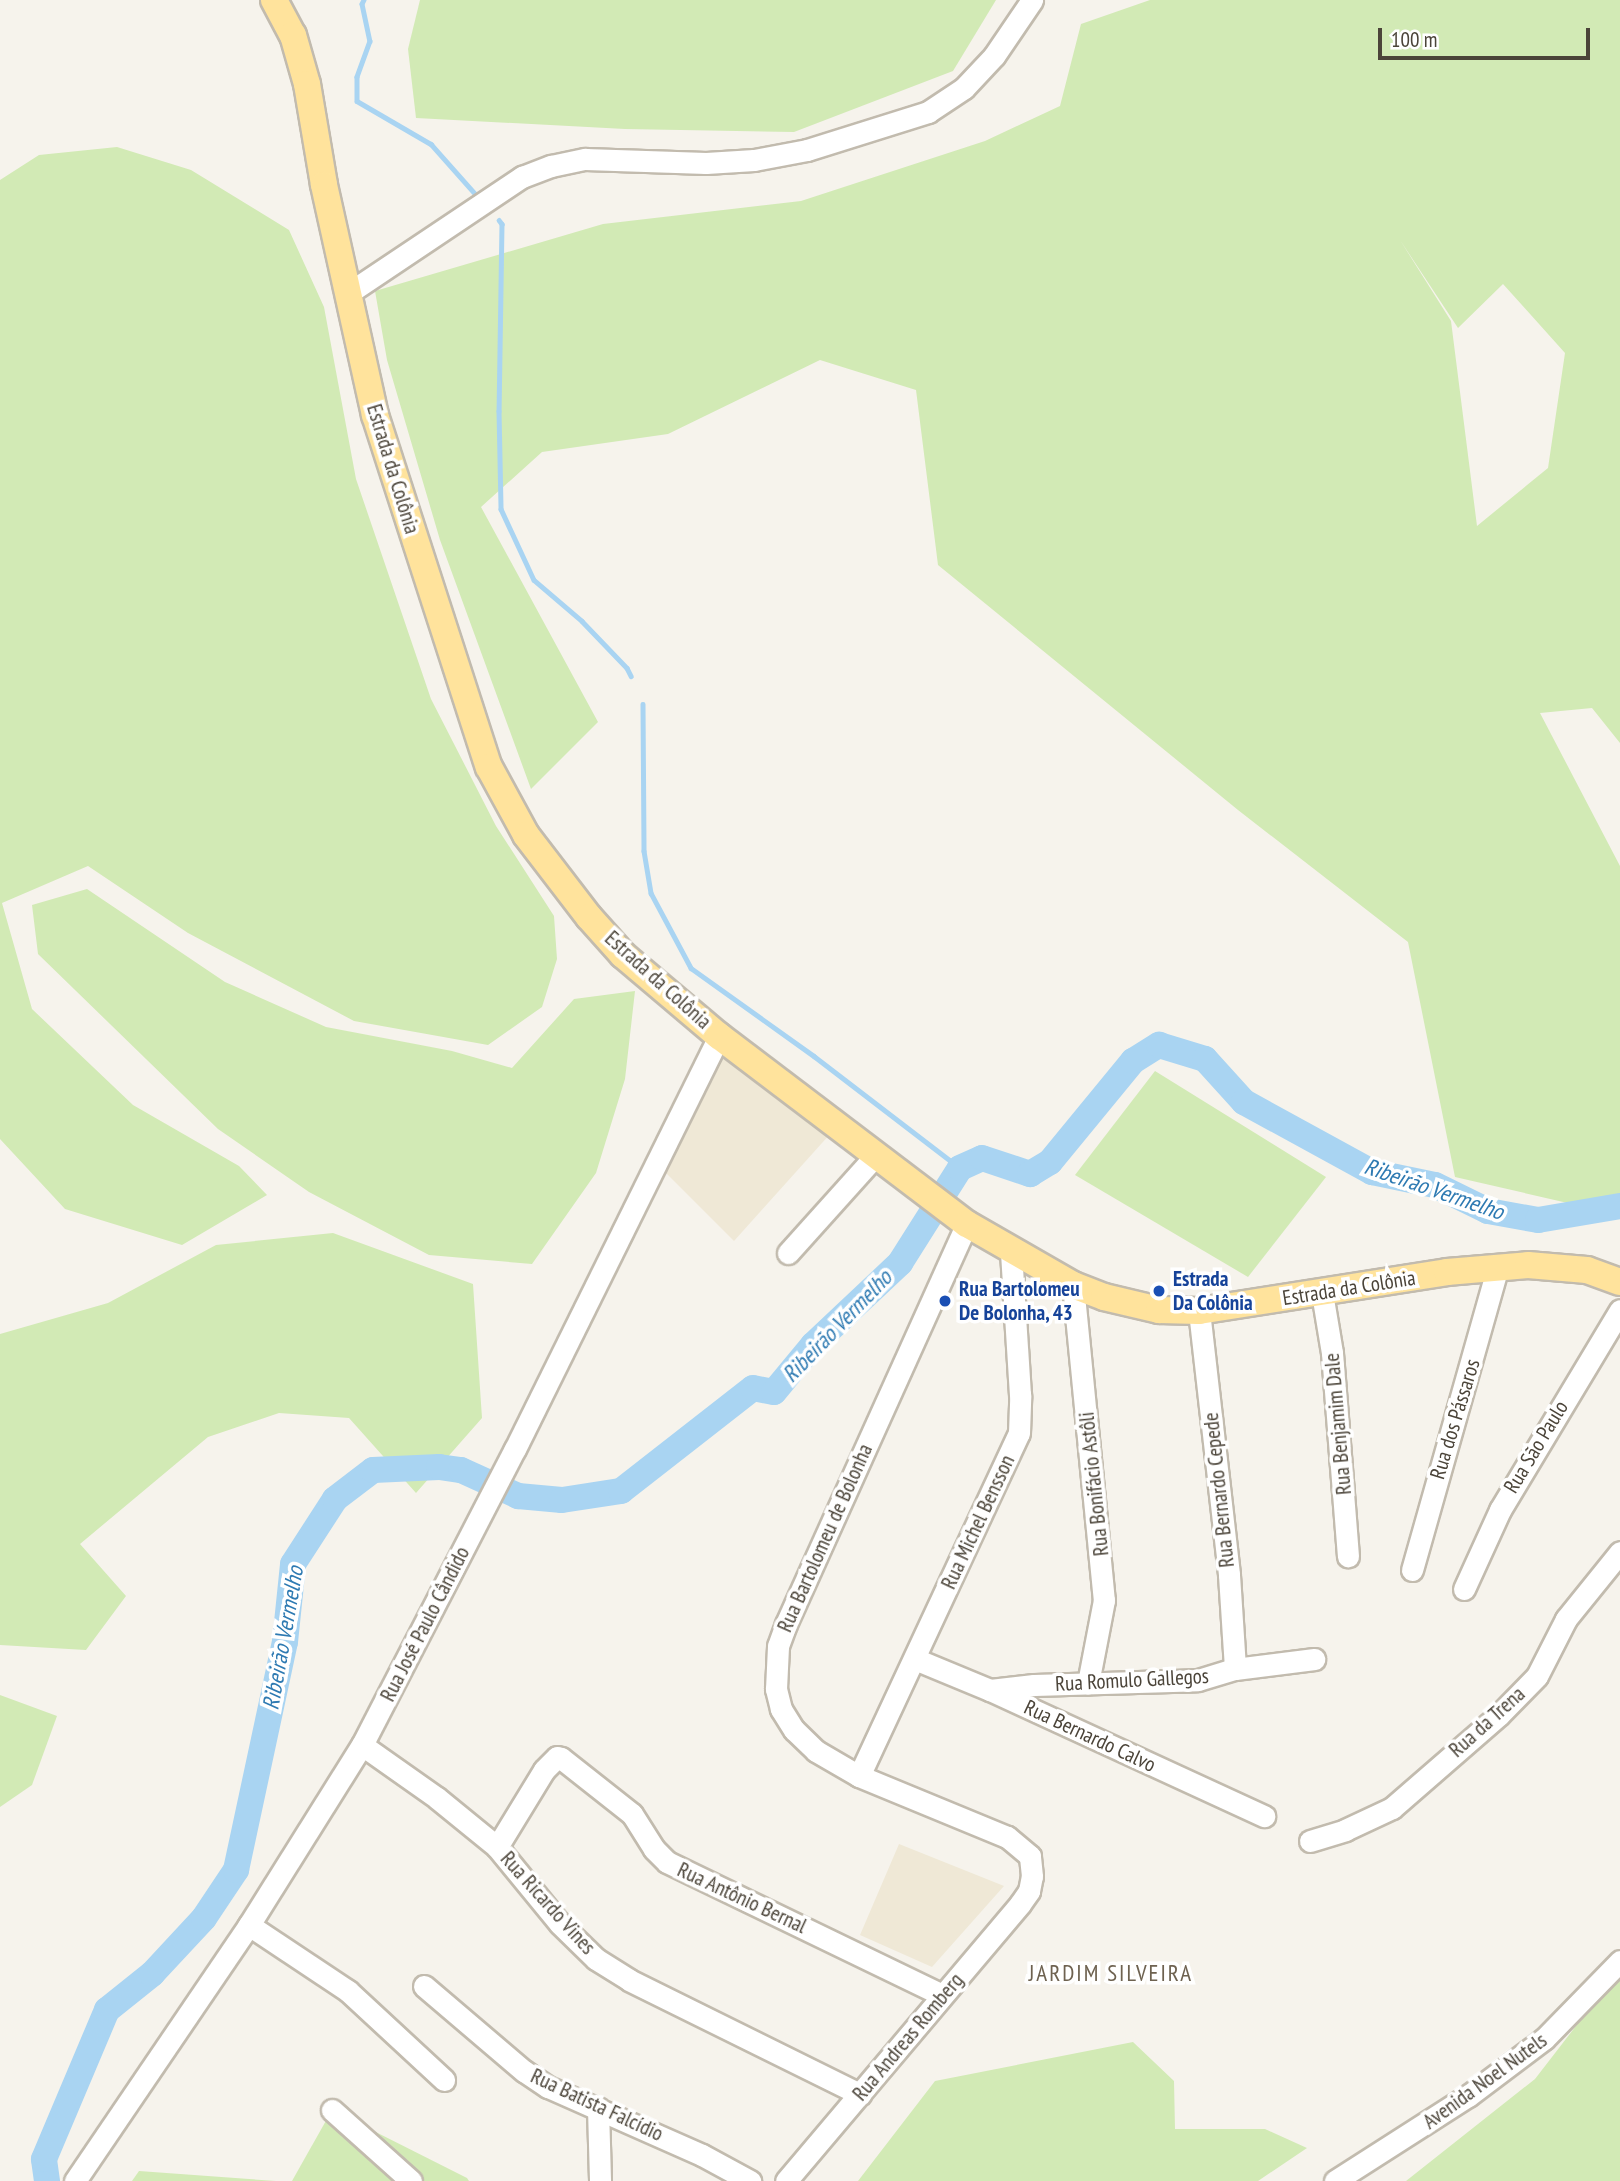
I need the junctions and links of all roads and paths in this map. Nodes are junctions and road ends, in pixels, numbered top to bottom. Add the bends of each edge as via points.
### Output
1 (274, 0) edge
2 (1032, 0) edge
3 (347, 294) junction
4 (719, 1036) junction
5 (876, 1155) junction
6 (967, 1224) junction
7 (1011, 1251) junction
8 (788, 1253) dead end
9 (1497, 1269) junction
10 (1620, 1282) edge
11 (1073, 1285) junction
12 (1322, 1293) junction
13 (1620, 1310) edge
14 (1199, 1311) junction
15 (1620, 1552) edge
16 (1348, 1556) dead end
17 (1412, 1570) dead end
18 (1464, 1589) dead end
19 (915, 1659) junction
20 (1314, 1659) dead end
21 (1235, 1670) junction
22 (1088, 1683) junction
23 (990, 1690) junction
24 (362, 1745) junction
25 (859, 1776) junction
26 (1264, 1816) dead end
27 (1310, 1841) dead end
28 (498, 1847) junction
29 (1029, 1891) joint
30 (249, 1925) junction
31 (1620, 1961) edge
32 (424, 1986) dead end
33 (942, 1996) junction
34 (444, 2080) dead end
35 (860, 2094) junction
36 (598, 2108) junction
37 (332, 2110) dead end
38 (75, 2181) edge
39 (411, 2181) edge
40 (600, 2181) edge
41 (750, 2181) edge
42 (786, 2181) edge
43 (1335, 2181) edge

1 - 3 main road, Estrada da Colônia via 293,35 307,84
2 - 3 street via 979,72 928,112 807,150 754,160 584,159 551,166 522,177
3 - 4 main road, Estrada da Colônia via 375,415 489,767 526,835 589,916 623,955
4 - 5 main road, Estrada da Colônia
4 - 24 street, Rua José Paulo Cândido via 515,1449
5 - 6 main road, Estrada da Colônia
5 - 8 street
6 - 7 main road, Estrada da Colônia
6 - 25 street, Rua Bartolomeu de Bolonha via 778,1646 776,1689 794,1730 816,1751
7 - 11 main road, Estrada da Colônia
7 - 19 street, Rua Michel Bensson via 1019,1433
9 - 10 main road, Estrada da Colônia via 1564,1266
9 - 12 main road, Estrada da Colônia via 1447,1272
9 - 17 street, Rua dos Pássaros
11 - 14 main road, Estrada da Colônia via 1159,1310
11 - 22 street, Rua Bonifácio Astôli via 1104,1600
12 - 14 main road, Estrada da Colônia
12 - 16 street, Rua Benjamim Dale via 1332,1353
13 - 18 street, Rua São Paulo via 1500,1510
14 - 21 street, Rua Bernardo Cepede via 1229,1575
15 - 27 street, Rua da Trena via 1566,1619 1537,1676 1499,1715 1392,1808
19 - 23 street, Rua Bernardo Calvo
19 - 25 street, Rua Michel Bensson
20 - 21 street, Rua Romulo Gallegos
21 - 22 street, Rua Romulo Gallegos via 1198,1680
22 - 23 street, Rua Romulo Gallegos
23 - 26 street, Rua Bernardo Calvo
24 - 28 street, Rua Ricardo Vines
24 - 30 street, Rua José Paulo Cândido
25 - 29 street, Rua Bartolomeu de Bolonha via 1024,1848 1033,1866
28 - 33 street, Rua Antônio Bernal via 544,1770 561,1758 632,1814 667,1862
28 - 35 street, Rua Ricardo Vines via 560,1924 596,1959 650,1991
29 - 33 street, Rua Andreas Romberg
30 - 34 street via 348,1992
30 - 38 street, Rua José Paulo Cândido
31 - 43 street, Avenida Noel Nutels via 1544,2039 1468,2096
32 - 36 street, Rua Batista Falcídio via 524,2071 548,2087
33 - 35 street, Rua Andreas Romberg
35 - 42 street, Rua Andreas Romberg
36 - 40 street
36 - 41 street, Rua Batista Falcídio
37 - 39 street

